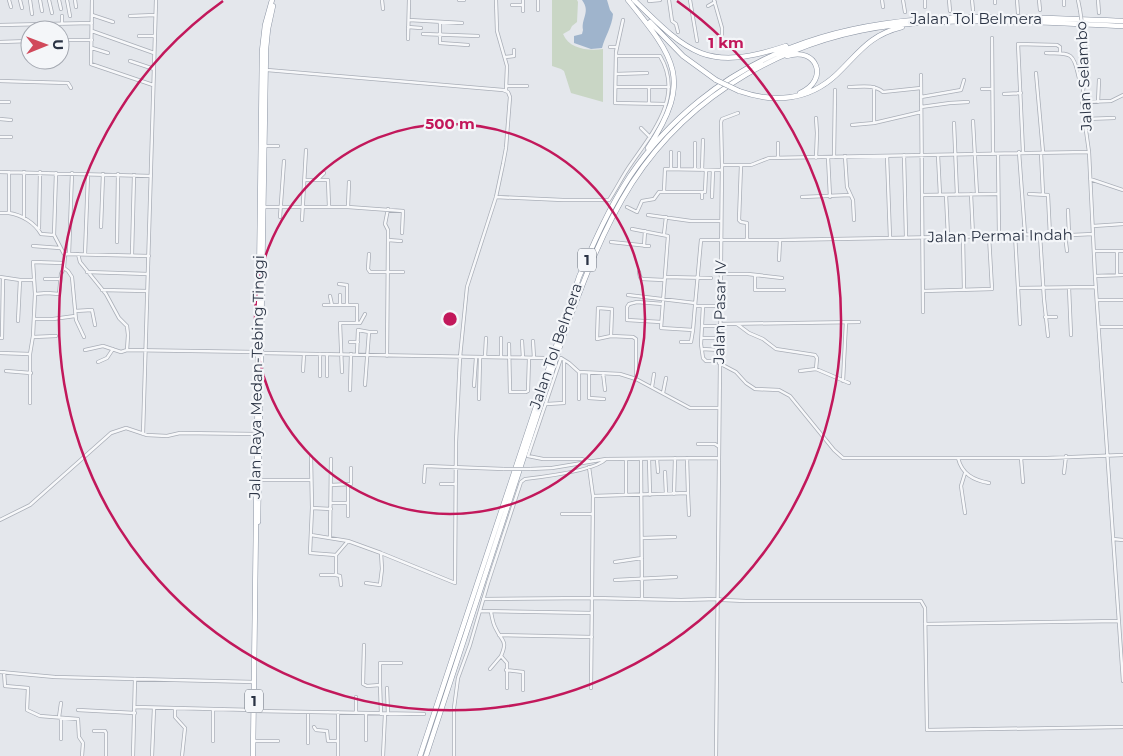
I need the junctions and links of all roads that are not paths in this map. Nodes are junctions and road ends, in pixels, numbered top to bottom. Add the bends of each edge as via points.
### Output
1 (10, 0) edge
2 (20, 0) edge
3 (30, 0) edge
4 (40, 0) edge
5 (49, 0) edge
6 (59, 0) edge
7 (67, 0) edge
8 (75, 0) edge
9 (92, 0) edge
10 (156, 0) edge
11 (274, 0) edge
12 (382, 0) edge
13 (409, 0) edge
14 (458, 0) edge
15 (464, 0) edge
16 (496, 0) edge
17 (523, 0) edge
18 (538, 0) edge
19 (631, 0) edge
20 (660, 0) edge
21 (669, 0) edge
22 (690, 0) edge
23 (882, 0) edge
24 (903, 0) edge
25 (925, 0) edge
26 (949, 0) edge
27 (972, 0) edge
28 (1017, 0) edge
29 (1040, 0) edge
30 (1064, 0) edge
31 (1078, 0) edge
32 (1098, 0) edge
33 (649, 1) edge
34 (714, 1) edge
35 (512, 5) dead end
36 (523, 5) junction
37 (1064, 5) dead end
38 (76, 6) dead end
39 (708, 6) dead end
40 (11, 7) dead end
41 (883, 7) dead end
42 (925, 7) dead end
43 (22, 8) dead end
44 (383, 9) dead end
45 (42, 10) dead end
46 (60, 10) dead end
47 (538, 10) dead end
48 (973, 10) dead end
49 (1040, 10) dead end
50 (950, 11) dead end
51 (524, 12) dead end
52 (905, 12) dead end
53 (52, 13) dead end
54 (1018, 13) dead end
55 (1099, 13) dead end
56 (32, 14) dead end
57 (92, 15) junction
58 (155, 15) junction
59 (62, 16) dead end
60 (70, 16) dead end
61 (130, 16) dead end
62 (62, 20) edge
63 (409, 20) junction
64 (622, 20) dead end
65 (1123, 21) edge
66 (113, 22) dead end
67 (440, 22) junction
68 (92, 23) junction
69 (462, 23) dead end
70 (921, 23) junction
71 (70, 24) edge
72 (0, 26) edge
73 (20, 26) edge
74 (1123, 26) edge
75 (408, 27) junction
76 (421, 28) dead end
77 (92, 31) junction
78 (678, 32) dead end
79 (423, 34) dead end
80 (439, 34) junction
81 (138, 36) dead end
82 (154, 36) junction
83 (478, 36) dead end
84 (815, 38) junction
85 (992, 38) dead end
86 (408, 39) dead end
87 (70, 40) edge
88 (92, 40) junction
89 (20, 41) edge
90 (697, 41) dead end
91 (0, 42) edge
92 (468, 46) dead end
93 (610, 47) dead end
94 (617, 47) junction
95 (722, 47) dead end
96 (92, 48) junction
97 (514, 50) dead end
98 (108, 53) dead end
99 (154, 53) junction
100 (1046, 53) dead end
101 (1060, 53) junction
102 (616, 56) junction
103 (505, 57) junction
104 (130, 61) dead end
105 (763, 64) junction
106 (154, 69) junction
107 (265, 70) junction
108 (647, 73) dead end
109 (1036, 73) dead end
110 (616, 74) junction
111 (921, 75) dead end
112 (964, 80) dead end
113 (1099, 80) dead end
114 (0, 82) edge
115 (153, 85) junction
116 (1083, 85) junction
117 (508, 86) junction
118 (527, 86) dead end
119 (616, 87) junction
120 (649, 87) junction
121 (669, 87) junction
122 (849, 87) dead end
123 (874, 87) junction
124 (71, 88) dead end
125 (921, 88) junction
126 (982, 89) dead end
127 (506, 90) junction
128 (740, 90) junction
129 (835, 90) dead end
130 (992, 90) junction
131 (1021, 93) junction
132 (1004, 94) dead end
133 (1123, 96) edge
134 (921, 97) junction
135 (0, 102) edge
136 (9, 102) dead end
137 (968, 102) dead end
138 (1082, 102) junction
139 (1098, 102) junction
140 (649, 103) junction
141 (666, 104) junction
142 (921, 107) junction
143 (921, 112) junction
144 (738, 113) dead end
145 (816, 118) dead end
146 (1114, 118) dead end
147 (0, 119) edge
148 (1084, 119) junction
149 (11, 120) dead end
150 (973, 122) dead end
151 (874, 123) junction
152 (954, 123) dead end
153 (852, 125) dead end
154 (641, 128) dead end
155 (0, 137) edge
156 (11, 137) dead end
157 (650, 137) junction
158 (703, 140) dead end
159 (695, 143) dead end
160 (778, 143) dead end
161 (264, 146) junction
162 (278, 146) dead end
163 (306, 150) dead end
164 (671, 152) dead end
165 (1021, 152) junction
166 (1042, 152) junction
167 (1089, 152) junction
168 (679, 153) dead end
169 (938, 154) junction
170 (954, 154) junction
171 (974, 154) junction
172 (993, 154) junction
173 (998, 154) junction
174 (904, 155) junction
175 (922, 155) junction
176 (845, 156) junction
177 (887, 156) junction
178 (828, 157) junction
179 (834, 157) junction
180 (778, 158) junction
181 (816, 158) junction
182 (284, 161) dead end
183 (722, 165) junction
184 (741, 165) junction
185 (671, 169) junction
186 (679, 169) junction
187 (695, 169) junction
188 (704, 170) junction
189 (713, 170) junction
190 (721, 170) junction
191 (0, 172) edge
192 (9, 172) junction
193 (24, 172) junction
194 (40, 172) junction
195 (56, 173) junction
196 (72, 173) junction
197 (324, 173) dead end
198 (88, 174) junction
199 (103, 174) junction
200 (118, 174) junction
201 (134, 175) junction
202 (631, 175) junction
203 (151, 176) junction
204 (305, 180) junction
205 (316, 180) junction
206 (1090, 180) junction
207 (349, 182) dead end
208 (1123, 190) edge
209 (664, 191) junction
210 (702, 192) junction
211 (940, 194) junction
212 (971, 194) junction
213 (977, 194) junction
214 (997, 194) junction
215 (1029, 194) dead end
216 (1043, 194) junction
217 (850, 195) junction
218 (922, 195) junction
219 (946, 195) junction
220 (957, 195) junction
221 (830, 196) junction
222 (496, 197) junction
223 (712, 197) dead end
224 (802, 197) dead end
225 (702, 198) dead end
226 (263, 207) junction
227 (329, 207) junction
228 (348, 207) junction
229 (628, 207) dead end
230 (281, 208) junction
231 (304, 208) junction
232 (388, 209) junction
233 (1068, 210) dead end
234 (9, 213) junction
235 (0, 214) edge
236 (648, 215) dead end
237 (280, 217) dead end
238 (666, 217) junction
239 (24, 218) junction
240 (302, 220) dead end
241 (854, 220) dead end
242 (721, 221) junction
243 (1123, 224) edge
244 (1093, 226) junction
245 (101, 227) dead end
246 (39, 228) junction
247 (632, 228) dead end
248 (645, 231) junction
249 (402, 232) dead end
250 (664, 234) junction
251 (1015, 234) junction
252 (1025, 234) junction
253 (1093, 234) junction
254 (54, 235) junction
255 (1067, 235) junction
256 (963, 236) junction
257 (973, 236) junction
258 (989, 236) junction
259 (998, 236) junction
260 (1040, 236) junction
261 (1050, 236) junction
262 (906, 237) junction
263 (923, 237) junction
264 (948, 237) junction
265 (890, 238) junction
266 (388, 240) junction
267 (721, 240) junction
268 (747, 240) junction
269 (780, 240) junction
270 (401, 241) dead end
271 (117, 242) dead end
272 (610, 242) dead end
273 (33, 246) dead end
274 (644, 246) junction
275 (649, 246) dead end
276 (60, 248) junction
277 (1123, 250) edge
278 (1066, 251) dead end
279 (1094, 251) junction
280 (1117, 251) junction
281 (64, 254) junction
282 (69, 254) junction
283 (78, 254) junction
284 (85, 254) junction
285 (369, 254) dead end
286 (132, 255) junction
287 (149, 256) junction
288 (779, 260) dead end
289 (64, 263) junction
290 (64, 268) junction
291 (87, 272) junction
292 (388, 272) junction
293 (403, 272) dead end
294 (639, 272) dead end
295 (148, 274) junction
296 (720, 274) junction
297 (755, 275) junction
298 (1117, 275) junction
299 (1123, 275) edge
300 (1094, 276) junction
301 (2, 277) edge
302 (44, 278) dead end
303 (697, 278) junction
304 (711, 278) dead end
305 (782, 278) dead end
306 (60, 279) junction
307 (664, 279) junction
308 (20, 280) junction
309 (33, 280) junction
310 (338, 284) dead end
311 (1096, 286) junction
312 (1018, 288) junction
313 (1069, 288) junction
314 (1043, 289) junction
315 (102, 290) junction
316 (784, 290) dead end
317 (964, 290) junction
318 (923, 291) junction
319 (148, 292) junction
320 (35, 294) junction
321 (340, 295) dead end
322 (628, 295) dead end
323 (330, 296) dead end
324 (663, 298) junction
325 (1096, 300) junction
326 (1123, 300) edge
327 (663, 304) junction
328 (695, 304) junction
329 (324, 305) dead end
330 (332, 305) junction
331 (340, 305) junction
332 (347, 305) junction
333 (703, 306) junction
334 (720, 306) junction
335 (74, 311) junction
336 (923, 312) dead end
337 (365, 314) dead end
338 (75, 316) junction
339 (1045, 317) junction
340 (1056, 317) dead end
341 (34, 319) junction
342 (18, 321) dead end
343 (662, 322) junction
344 (846, 322) junction
345 (859, 322) dead end
346 (357, 323) junction
347 (737, 324) junction
348 (1020, 324) dead end
349 (95, 325) dead end
350 (720, 325) junction
351 (702, 326) junction
352 (1123, 327) edge
353 (1098, 328) junction
354 (693, 330) junction
355 (369, 332) junction
356 (376, 332) dead end
357 (1071, 335) dead end
358 (56, 336) dead end
359 (610, 336) junction
360 (1048, 336) dead end
361 (33, 337) junction
362 (84, 337) dead end
363 (0, 338) edge
364 (486, 338) dead end
365 (501, 338) dead end
366 (702, 338) junction
367 (720, 338) junction
368 (522, 341) dead end
369 (533, 341) dead end
370 (350, 342) dead end
371 (358, 342) junction
372 (681, 342) dead end
373 (509, 344) dead end
374 (702, 349) junction
375 (85, 350) dead end
376 (113, 350) junction
377 (127, 350) junction
378 (720, 350) junction
379 (146, 351) junction
380 (259, 352) junction
381 (0, 353) edge
382 (30, 354) junction
383 (304, 354) junction
384 (320, 354) junction
385 (328, 354) junction
386 (341, 354) junction
387 (351, 354) junction
388 (357, 354) junction
389 (369, 355) junction
390 (387, 356) junction
391 (460, 357) junction
392 (478, 357) junction
393 (485, 357) junction
394 (501, 358) junction
395 (508, 358) junction
396 (523, 358) junction
397 (529, 358) junction
398 (534, 358) junction
399 (544, 358) dead end
400 (564, 360) junction
401 (98, 362) dead end
402 (719, 362) junction
403 (816, 369) junction
404 (304, 371) dead end
405 (800, 371) dead end
406 (6, 372) dead end
407 (342, 372) dead end
408 (579, 372) junction
409 (31, 373) junction
410 (588, 373) junction
411 (603, 373) junction
412 (654, 374) dead end
413 (320, 376) dead end
414 (328, 376) dead end
415 (636, 378) junction
416 (666, 378) dead end
417 (843, 381) junction
418 (849, 383) dead end
419 (366, 385) dead end
420 (474, 386) dead end
421 (652, 387) junction
422 (350, 390) dead end
423 (605, 390) dead end
424 (663, 393) junction
425 (479, 399) dead end
426 (579, 399) dead end
427 (604, 399) dead end
428 (30, 402) dead end
429 (547, 404) junction
430 (718, 408) junction
431 (143, 434) junction
432 (258, 434) junction
433 (698, 444) dead end
434 (718, 446) junction
435 (1107, 455) junction
436 (1123, 455) edge
437 (1066, 456) junction
438 (312, 457) dead end
439 (675, 458) junction
440 (688, 458) junction
441 (718, 458) junction
442 (958, 458) junction
443 (1021, 458) junction
444 (606, 459) junction
445 (626, 459) junction
446 (641, 459) junction
447 (649, 459) junction
448 (658, 459) junction
449 (331, 460) dead end
450 (589, 461) junction
451 (589, 467) junction
452 (350, 468) dead end
453 (457, 468) junction
454 (658, 472) dead end
455 (666, 472) dead end
456 (966, 473) junction
457 (1064, 473) dead end
458 (259, 480) junction
459 (311, 480) junction
460 (424, 482) dead end
461 (1023, 482) dead end
462 (989, 483) dead end
463 (331, 484) junction
464 (441, 484) dead end
465 (456, 484) junction
466 (348, 485) junction
467 (688, 493) junction
468 (666, 494) junction
469 (674, 494) junction
470 (626, 495) junction
471 (641, 495) junction
472 (650, 495) junction
473 (593, 496) junction
474 (331, 503) junction
475 (348, 503) junction
476 (312, 508) junction
477 (331, 509) junction
478 (965, 513) dead end
479 (562, 514) dead end
480 (592, 514) junction
481 (689, 515) dead end
482 (348, 516) dead end
483 (0, 520) edge
484 (311, 535) junction
485 (675, 537) dead end
486 (330, 538) junction
487 (642, 538) junction
488 (1113, 539) junction
489 (1123, 540) edge
490 (348, 541) junction
491 (381, 552) junction
492 (336, 555) junction
493 (642, 558) junction
494 (615, 562) dead end
495 (321, 575) dead end
496 (336, 575) junction
497 (676, 577) dead end
498 (642, 578) junction
499 (615, 580) dead end
500 (366, 583) dead end
501 (341, 585) dead end
502 (483, 598) junction
503 (592, 598) junction
504 (718, 598) junction
505 (642, 599) junction
506 (480, 611) junction
507 (491, 612) junction
508 (592, 613) junction
509 (1119, 621) junction
510 (925, 624) junction
511 (499, 635) junction
512 (592, 636) junction
513 (364, 645) dead end
514 (501, 656) junction
515 (401, 663) dead end
516 (490, 669) dead end
517 (506, 670) junction
518 (0, 672) edge
519 (4, 672) junction
520 (135, 679) junction
521 (1123, 681) edge
522 (254, 682) junction
523 (380, 686) junction
524 (387, 688) dead end
525 (507, 688) dead end
526 (591, 688) dead end
527 (524, 690) dead end
528 (356, 697) dead end
529 (61, 703) dead end
530 (135, 708) junction
531 (154, 708) junction
532 (175, 709) junction
533 (78, 710) dead end
534 (213, 710) junction
535 (255, 711) junction
536 (308, 712) junction
537 (338, 712) junction
538 (356, 713) junction
539 (366, 713) junction
540 (135, 714) junction
541 (381, 714) junction
542 (387, 714) junction
543 (424, 714) dead end
544 (60, 718) junction
545 (314, 727) dead end
546 (1123, 727) edge
547 (94, 731) dead end
548 (61, 740) dead end
549 (366, 740) dead end
550 (213, 741) dead end
551 (255, 741) junction
552 (278, 741) dead end
553 (338, 741) junction
554 (308, 743) dead end
555 (82, 756) edge
556 (106, 756) edge
557 (133, 756) edge
558 (152, 756) edge
559 (182, 756) edge
560 (254, 756) edge
561 (338, 756) edge
562 (383, 756) edge
563 (420, 756) edge
564 (426, 756) edge
565 (454, 756) edge
566 (716, 756) edge

1 - 40 street
2 - 43 street
3 - 56 street
4 - 45 street
5 - 53 street
6 - 46 street
7 - 60 street
8 - 38 street
9 - 57 street
10 - 58 street
11 - 107 highway, Jalan Raya Medan-Tebing Tinggi / 1
11 - 380 highway, Jalan Raya Medan-Tebing Tinggi / 1 via 265,25 262,51
12 - 44 street
13 - 63 street
14 - 15 street
16 - 103 street via 498,31
17 - 36 street
18 - 47 street
19 - 84 highway via 683,45 718,58 747,57
19 - 128 highway, bridge via 699,66
19 - 202 highway via 671,62 674,95 668,116
20 - 33 street
21 - 78 street via 671,20
22 - 90 street
23 - 41 street
24 - 52 street
25 - 42 street
26 - 50 street
27 - 48 street
28 - 54 street
29 - 49 street
30 - 37 street
31 - 116 street, Jalan Selambo, bridge via 1086,59
32 - 55 street
34 - 39 street
34 - 95 street via 722,28
35 - 36 street
36 - 51 street
57 - 66 street
57 - 68 street
58 - 61 street
58 - 82 street
59 - 62 street
63 - 67 street
63 - 75 street
64 - 94 street
65 - 84 highway, Jalan Tol Belmera / 1 via 937,18 870,25
67 - 69 street
67 - 80 street
68 - 71 street
68 - 77 street
70 - 74 highway, Jalan Tol Belmera / 1
70 - 105 highway, Jalan Tol Belmera / 1 via 844,35
70 - 128 highway via 877,36 834,76 806,94 775,99
72 - 73 street
75 - 76 street
75 - 86 street
77 - 88 street
77 - 99 street
79 - 80 street
80 - 83 street
80 - 92 street via 440,43
81 - 82 street
82 - 99 street
84 - 202 highway, Jalan Tol Belmera / 1 via 764,58 709,92 665,133
85 - 130 street
87 - 88 street
88 - 96 street
89 - 91 street
93 - 94 street
94 - 102 street
96 - 98 street
96 - 115 street via 92,64
97 - 103 street via 514,56
99 - 106 street
100 - 101 street
101 - 116 street via 1076,60 1079,81
101 - 131 street via 1057,45 1018,44
102 - 110 street
102 - 121 street via 659,55 667,70
103 - 117 street
104 - 106 street
105 - 128 highway via 803,54 817,67 817,77 810,88 793,95 765,96
105 - 564 highway, Jalan Tol Belmera / 1 via 732,82 680,125 647,161 609,223 564,334
106 - 115 street
107 - 127 street
107 - 161 highway, Jalan Raya Medan-Tebing Tinggi / 1
108 - 110 street
109 - 166 street
110 - 119 street
111 - 125 street
112 - 134 street via 961,90
113 - 139 street
114 - 124 street via 68,83
115 - 203 street
116 - 138 street, Jalan Selambo
117 - 118 street
117 - 127 street
119 - 120 street
119 - 140 street via 616,103
120 - 121 street
120 - 140 street
121 - 141 street
122 - 123 street
123 - 125 street via 882,92
123 - 151 street
125 - 134 street
126 - 130 street
127 - 222 street via 510,96 506,148
129 - 179 street
130 - 172 street
131 - 132 street
131 - 165 street
133 - 139 street
134 - 142 street
135 - 136 street
137 - 142 street
138 - 139 street
138 - 148 street, Jalan Selambo
140 - 141 street
141 - 157 street
142 - 143 street
143 - 151 street
143 - 175 street
144 - 183 street, Jalan Pasar IV via 721,120
145 - 181 street
146 - 148 street
147 - 149 street
148 - 167 street, Jalan Selambo
150 - 171 street
151 - 153 street
152 - 170 street
154 - 157 street
155 - 156 street
157 - 222 street via 609,200
158 - 188 street
159 - 187 street
160 - 180 street
161 - 162 street
161 - 226 highway, Jalan Raya Medan-Tebing Tinggi / 1
163 - 204 street
164 - 185 street
165 - 166 street
165 - 173 street
165 - 252 street
166 - 167 street
166 - 216 street
167 - 206 street, Jalan Selambo
168 - 186 street
169 - 170 street
169 - 175 street
169 - 211 street
170 - 171 street
170 - 220 street
171 - 172 street
171 - 213 street
172 - 173 street
173 - 214 street
174 - 175 street
174 - 177 street
174 - 262 street
175 - 218 street
176 - 177 street
176 - 179 street
176 - 217 street
177 - 265 street
178 - 179 street
178 - 181 street
178 - 221 street
180 - 181 street
180 - 184 street
182 - 230 street
183 - 184 street
183 - 190 street, Jalan Pasar IV
184 - 268 street via 739,220 747,223
185 - 186 street
185 - 209 street via 664,170
186 - 187 street
187 - 188 street
188 - 189 street
188 - 210 street via 706,191
189 - 190 street
189 - 223 street
190 - 242 street, Jalan Pasar IV
191 - 192 street
192 - 193 street
192 - 234 street
193 - 194 street
193 - 239 street
194 - 195 street
194 - 246 street
195 - 196 street
195 - 254 street
196 - 198 street
196 - 282 street
197 - 205 street
198 - 199 street
198 - 284 street
199 - 200 street
199 - 245 street
200 - 201 street
200 - 271 street
201 - 203 street
201 - 286 street
202 - 563 highway, Jalan Tol Belmera / 1 via 596,239 580,277
203 - 287 street
204 - 205 street
204 - 231 street
205 - 227 street via 328,180
206 - 208 street
206 - 244 street, Jalan Selambo
207 - 228 street
209 - 210 street
209 - 229 street via 654,199 642,201 636,212
210 - 225 street
211 - 218 street
211 - 219 street
212 - 213 street
212 - 220 street
212 - 257 street
213 - 214 street
214 - 259 street
215 - 216 street
216 - 261 street via 1048,197
217 - 221 street
217 - 241 street
218 - 263 street
219 - 220 street
219 - 264 street
221 - 224 street
222 - 391 street via 467,287
226 - 230 street
226 - 380 highway, Jalan Raya Medan-Tebing Tinggi / 1
227 - 228 street
227 - 231 street
228 - 232 street
230 - 231 street
230 - 237 street
231 - 240 street
232 - 249 street via 403,211
232 - 266 street via 385,224
233 - 255 street
234 - 235 street
234 - 239 street
236 - 238 street
238 - 242 street
238 - 250 street
239 - 246 street
242 - 267 street, Jalan Pasar IV
243 - 244 street
244 - 253 street, Jalan Selambo
246 - 254 street via 41,234
247 - 248 street
248 - 250 street
248 - 274 street
250 - 307 street via 668,236
251 - 252 street, Jalan Permai Indah
251 - 259 street, Jalan Permai Indah
251 - 312 street
252 - 260 street, Jalan Permai Indah
253 - 255 street, Jalan Permai Indah
253 - 279 street, Jalan Selambo
254 - 276 street
255 - 261 street, Jalan Permai Indah
255 - 278 street
256 - 257 street, Jalan Permai Indah
256 - 264 street, Jalan Permai Indah
256 - 317 street
257 - 258 street, Jalan Permai Indah
258 - 259 street, Jalan Permai Indah
258 - 317 street via 993,288
260 - 261 street, Jalan Permai Indah
260 - 314 street
262 - 263 street, Jalan Permai Indah
262 - 265 street, Jalan Permai Indah
263 - 264 street, Jalan Permai Indah
263 - 318 street
265 - 269 street, Jalan Permai Indah
266 - 270 street
266 - 292 street
267 - 268 street, Jalan Permai Indah
267 - 296 street, Jalan Pasar IV
267 - 303 street, Jalan Permai Indah via 701,240
268 - 269 street, Jalan Permai Indah
269 - 288 street
272 - 274 street
273 - 276 street
274 - 275 street
276 - 281 street
277 - 280 street
279 - 280 street
279 - 300 street, Jalan Selambo
280 - 298 street
281 - 282 street
281 - 289 street
282 - 283 street
283 - 284 street
283 - 291 street
284 - 286 street
285 - 292 street via 369,271
286 - 287 street
287 - 295 street
289 - 290 street
289 - 309 street via 33,262
290 - 306 street
290 - 335 street via 72,277
291 - 295 street
291 - 315 street
292 - 293 street
292 - 390 street
294 - 307 street via 642,279
295 - 319 street
296 - 297 street
296 - 334 street, Jalan Pasar IV
297 - 305 street
297 - 316 street via 755,290
298 - 299 street
298 - 300 street
300 - 311 street, Jalan Selambo
301 - 308 street
301 - 363 street
302 - 306 street
303 - 304 street
303 - 307 street
303 - 328 street
306 - 320 street via 59,294
307 - 324 street
308 - 309 street
308 - 342 street
309 - 320 street
310 - 332 street via 347,285
311 - 313 street
311 - 325 street, Jalan Selambo
312 - 314 street
312 - 348 street
313 - 314 street
313 - 357 street
314 - 339 street
315 - 319 street
315 - 377 street via 128,328
317 - 318 street
318 - 336 street
319 - 379 street
320 - 341 street
321 - 331 street
322 - 324 street
323 - 330 street
324 - 327 street
324 - 328 street
325 - 326 street
325 - 353 street, Jalan Selambo
327 - 343 street
327 - 343 street via 637,302 627,307 627,320
328 - 333 street
328 - 354 street
329 - 330 street
330 - 331 street
331 - 332 street
332 - 346 street via 358,305
333 - 334 street
333 - 351 street
334 - 350 street, Jalan Pasar IV
335 - 338 street
335 - 349 street via 92,310
337 - 346 street
338 - 341 street
338 - 362 street
339 - 340 street
339 - 360 street
341 - 361 street
343 - 354 street via 662,329
344 - 345 street
344 - 347 street
344 - 417 street
346 - 386 street via 340,323
347 - 350 street
347 - 403 street via 776,349 813,354 817,358
350 - 351 street
350 - 367 street, Jalan Pasar IV
351 - 366 street
352 - 353 street
353 - 435 street, Jalan Selambo
354 - 372 street via 691,342
355 - 356 street
355 - 371 street via 358,329
355 - 389 street
358 - 361 street
359 - 359 street via 597,339 598,308 611,308
359 - 415 street via 633,336 636,339
361 - 382 street
364 - 393 street
365 - 394 street
366 - 367 street
366 - 374 street
367 - 378 street, Jalan Pasar IV
368 - 396 street
369 - 398 street
370 - 371 street
371 - 388 street
373 - 395 street
374 - 378 street
374 - 402 street via 704,360
375 - 376 street via 102,346
376 - 377 street
376 - 401 street
377 - 379 street
378 - 402 street, Jalan Pasar IV
379 - 380 street
379 - 431 street
380 - 383 street
380 - 432 highway, Jalan Raya Medan-Tebing Tinggi / 1
381 - 382 street
382 - 409 street
383 - 384 street
383 - 404 street
384 - 385 street
384 - 413 street
385 - 386 street
385 - 414 street
386 - 387 street
386 - 407 street
387 - 388 street
387 - 422 street
388 - 389 street
389 - 390 street
389 - 419 street
390 - 391 street
391 - 392 street
391 - 453 street
392 - 393 street
392 - 420 street
392 - 425 street
393 - 394 street
394 - 395 street
395 - 396 street
395 - 397 street via 510,392 526,392
396 - 397 street
397 - 398 street
398 - 399 street
400 - 408 street
400 - 429 street via 561,358
400 - 429 street via 564,403
402 - 430 street, Jalan Pasar IV
402 - 442 street via 755,389 779,390 790,396 841,458
403 - 405 street
403 - 417 street
406 - 409 street
408 - 410 street
408 - 426 street
409 - 428 street
410 - 411 street
410 - 427 street via 589,398
411 - 415 street
411 - 423 street
412 - 421 street
415 - 421 street
416 - 424 street
417 - 418 street
421 - 424 street
424 - 430 street via 690,408
429 - 450 street via 528,456
430 - 434 street, Jalan Pasar IV
431 - 432 street
431 - 483 street via 126,428 111,433 30,505
432 - 458 highway, Jalan Raya Medan-Tebing Tinggi / 1
432 - 522 highway, Jalan Raya Medan-Tebing Tinggi / 1
433 - 434 street
434 - 441 street, Jalan Pasar IV
435 - 436 street
435 - 437 street
435 - 488 street, Jalan Selambo
437 - 443 street
437 - 457 street
438 - 459 street
439 - 440 street
439 - 448 street
439 - 469 street
440 - 441 street
440 - 467 street
441 - 504 street, Jalan Pasar IV
442 - 443 street
442 - 456 street
443 - 461 street
444 - 445 street
444 - 450 street
444 - 451 street
445 - 446 street
445 - 470 street
446 - 447 street
446 - 471 street
447 - 448 street
447 - 472 street
448 - 454 street
449 - 463 street
450 - 453 street, bridge via 552,468
451 - 473 street
451 - 502 street via 521,482
452 - 466 street via 351,483
453 - 460 street via 424,467
453 - 465 street
455 - 468 street
456 - 462 street via 978,481
456 - 478 street via 962,486
458 - 459 street
458 - 535 highway, Jalan Raya Medan-Tebing Tinggi / 1
459 - 476 street
463 - 466 street
463 - 474 street
464 - 465 street
465 - 491 street via 455,583
466 - 475 street
467 - 469 street
467 - 481 street
468 - 469 street
468 - 472 street
470 - 471 street
470 - 473 street
471 - 472 street
471 - 487 street
473 - 480 street
474 - 475 street
474 - 477 street
475 - 482 street
476 - 477 street
476 - 484 street
477 - 486 street
479 - 480 street
480 - 503 street
484 - 486 street
484 - 492 street via 310,553
485 - 487 street
486 - 490 street
487 - 493 street
488 - 489 street
488 - 509 street, Jalan Selambo
490 - 491 street
490 - 492 street
491 - 500 street via 381,584
492 - 496 street
493 - 494 street
493 - 498 street
495 - 496 street
496 - 501 street via 340,576
497 - 498 street
498 - 499 street
498 - 505 street
502 - 503 street
502 - 506 street
503 - 505 street
503 - 508 street
504 - 505 street
504 - 510 street via 746,601 920,601 925,606
504 - 566 street, Jalan Pasar IV
506 - 507 street
506 - 565 street via 456,686
507 - 508 street
507 - 511 street
508 - 512 street
509 - 510 street
509 - 521 street, Jalan Selambo
510 - 546 street via 926,729
511 - 512 street
511 - 514 street via 505,647
512 - 526 street
513 - 523 street via 363,684
514 - 516 street
514 - 517 street via 506,660
515 - 523 street via 380,664
517 - 525 street
517 - 527 street via 523,672
518 - 519 street
519 - 520 street
519 - 544 street via 5,686 28,688 27,710 40,716
520 - 522 street
520 - 530 street
522 - 535 highway, Jalan Raya Medan-Tebing Tinggi / 1
523 - 541 street
524 - 542 street
528 - 538 street
529 - 544 street
530 - 531 street
530 - 540 street
531 - 532 street
531 - 558 street
532 - 534 street
532 - 559 street via 175,717 185,729
533 - 540 street
534 - 535 street
534 - 550 street
535 - 536 street
535 - 551 highway, Jalan Raya Medan-Tebing Tinggi / 1
535 - 560 highway, Jalan Raya Medan-Tebing Tinggi / 1
536 - 537 street
536 - 554 street
537 - 538 street
537 - 553 street
538 - 539 street
539 - 541 street
539 - 549 street
540 - 557 street
541 - 542 street
542 - 543 street
542 - 562 street
544 - 548 street
544 - 555 street via 78,719
545 - 553 street via 327,731 328,741
547 - 556 street via 106,733
551 - 552 street
551 - 560 highway, Jalan Raya Medan-Tebing Tinggi / 1
553 - 561 street

